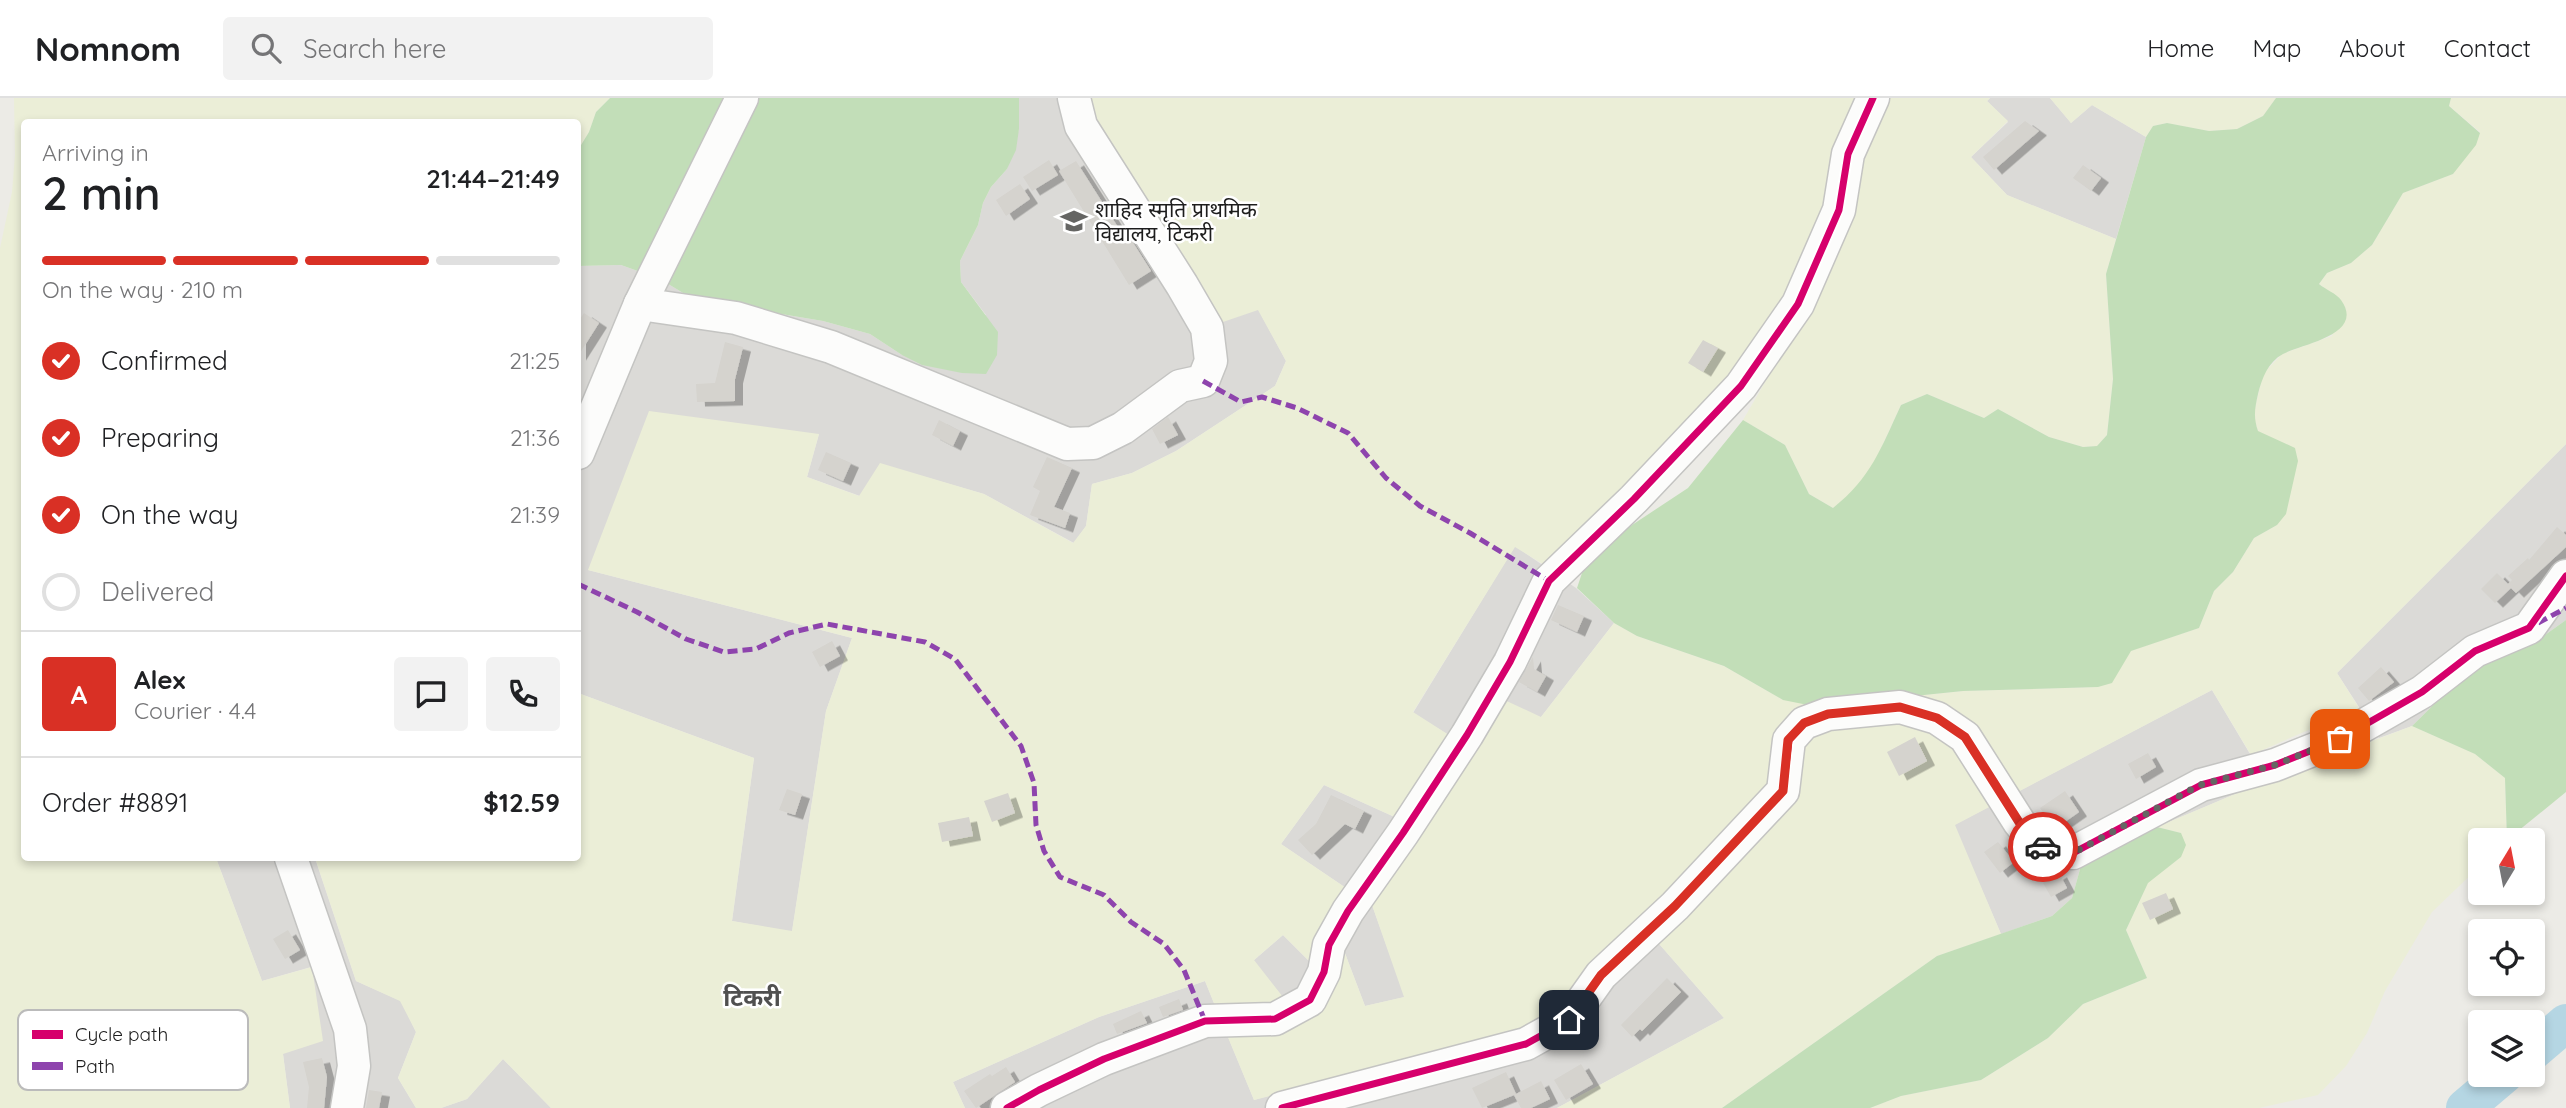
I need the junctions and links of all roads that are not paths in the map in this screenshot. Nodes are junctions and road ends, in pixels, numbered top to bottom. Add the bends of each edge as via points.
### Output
1 (742, 98) edge
2 (1074, 98) edge
3 (1873, 98) edge
4 (640, 304) junction
5 (581, 446) edge
6 (2566, 576) edge
7 (292, 861) edge
8 (346, 1108) edge
9 (1007, 1108) edge
10 (1282, 1108) edge

1 - 4 street
2 - 4 street via 1081,126 1207,328 1211,361 1203,381 1180,386 1123,428 1093,443 1067,444 831,347 736,318
3 - 9 street via 1848,154 1839,210 1798,304 1741,386 1549,581 1510,662 1467,735 1348,911 1329,945 1324,972 1310,1000 1275,1019 1205,1021 1104,1059
4 - 5 street
6 - 10 street via 2529,628 2475,651 2422,692 2340,739 2275,765 2200,785 2073,853 2039,846 1965,737 1937,718 1900,707 1828,714 1804,723 1788,740 1783,791 1675,906 1601,975 1569,1020 1526,1044
7 - 8 street via 350,1028 354,1066

